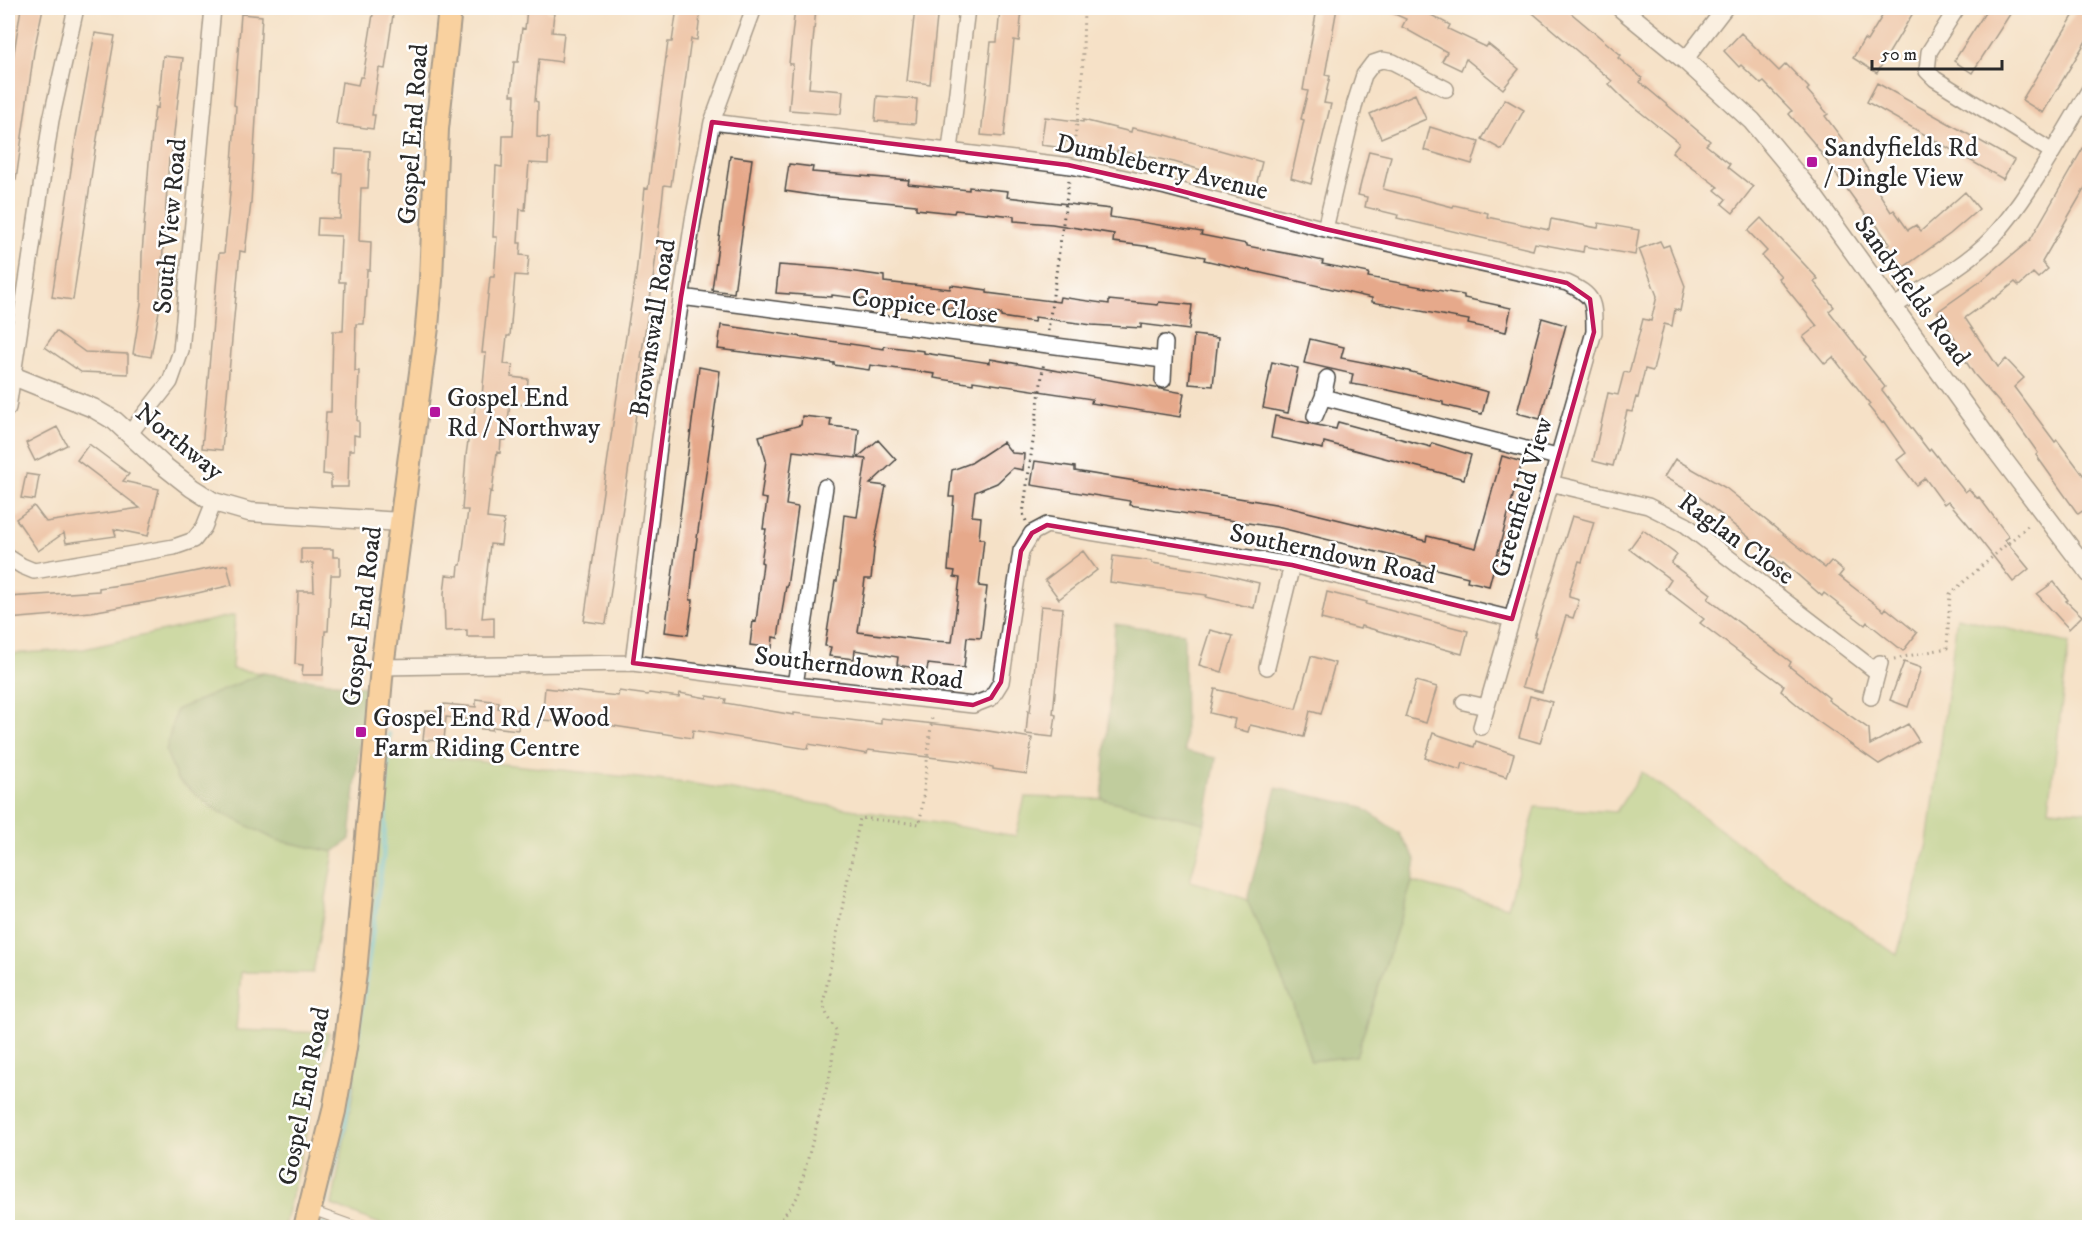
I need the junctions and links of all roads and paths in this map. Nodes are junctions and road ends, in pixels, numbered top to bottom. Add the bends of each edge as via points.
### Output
1 (76, 8) edge
2 (213, 8) edge
3 (450, 8) edge
4 (754, 8) edge
5 (967, 8) edge
6 (1084, 8) edge
7 (1621, 8) edge
8 (1725, 8) edge
9 (1957, 8) edge
10 (1685, 60) junction
11 (1446, 89) dead end
12 (2090, 89) edge
13 (712, 122) junction
14 (951, 150) junction
15 (2051, 151) junction
16 (1071, 166) junction
17 (1325, 229) junction
18 (681, 297) junction
19 (1590, 299) joint
20 (1894, 306) junction
21 (1165, 343) dead end
22 (1046, 345) junction
23 (1163, 360) junction
24 (10, 375) edge
25 (1327, 378) dead end
26 (1163, 380) dead end
27 (1323, 397) junction
28 (8, 408) edge
29 (1316, 416) dead end
30 (130, 433) junction
31 (1557, 456) junction
32 (1550, 483) junction
33 (825, 487) dead end
34 (214, 502) junction
35 (2043, 513) junction
36 (400, 522) junction
37 (1032, 533) junction
38 (8, 557) edge
39 (1292, 565) junction
40 (2090, 574) edge
41 (1512, 619) junction
42 (633, 663) junction
43 (382, 667) junction
44 (1267, 667) dead end
45 (1879, 667) junction
46 (795, 685) junction
47 (1871, 698) dead end
48 (934, 700) junction
49 (1464, 702) dead end
50 (1486, 707) junction
51 (1481, 727) dead end
52 (307, 1218) edge
53 (361, 1227) edge
54 (775, 1227) edge

1 - 24 street via 51,120
2 - 30 street, South View Road via 181,351 170,382
3 - 36 main road, Gospel End Road via 437,129 427,327
4 - 13 street, Brownswall Road
5 - 14 street
6 - 16 path via 1082,91
7 - 10 street, Sandyfields Road
8 - 10 street
9 - 15 street via 1929,52 1928,70 1935,79
10 - 20 street, Sandyfields Road via 1752,121 1806,186
11 - 17 street via 1393,62 1373,63 1364,75 1355,103
12 - 15 street
13 - 14 street, Dumbleberry Avenue
13 - 18 street, Brownswall Road
14 - 16 street, Dumbleberry Avenue
15 - 20 street via 2023,197 1991,238 1940,278
16 - 17 street, Dumbleberry Avenue
16 - 22 path
17 - 19 street, Dumbleberry Avenue via 1567,283
18 - 22 street, Coppice Close
18 - 42 street, Brownswall Road
19 - 31 street, Greenfield View via 1594,332
20 - 35 street, Sandyfields Road
21 - 23 street
22 - 23 street, Coppice Close
22 - 37 path via 1023,514
23 - 26 street
24 - 28 street
24 - 30 street, Northway via 93,408
25 - 27 street
27 - 29 street
27 - 31 street
30 - 34 street, Northway via 164,466
31 - 32 street, Greenfield View
32 - 41 street, Greenfield View
32 - 45 street, Raglan Close via 1648,506 1686,525
33 - 46 street
34 - 36 street, Northway via 249,512
34 - 38 street via 194,540 174,547 34,571
35 - 40 street, Sandyfields Road
35 - 45 path via 1950,594 1947,648
36 - 43 main road, Gospel End Road
37 - 39 street, Southerndown Road via 1047,525
37 - 48 street, Southerndown Road via 1021,551 1001,682 991,698 973,705
39 - 41 street, Southerndown Road
39 - 44 street
41 - 50 street, Greenfield View
42 - 43 street, Southerndown Road
42 - 46 street, Southerndown Road
43 - 52 main road, Gospel End Road via 345,1048 334,1111
45 - 47 street
46 - 48 street, Southerndown Road
48 - 54 path via 920,824 860,818 824,1004 836,1030 830,1076 798,1196
49 - 50 street
50 - 51 street, Greenfield View
52 - 53 lane

